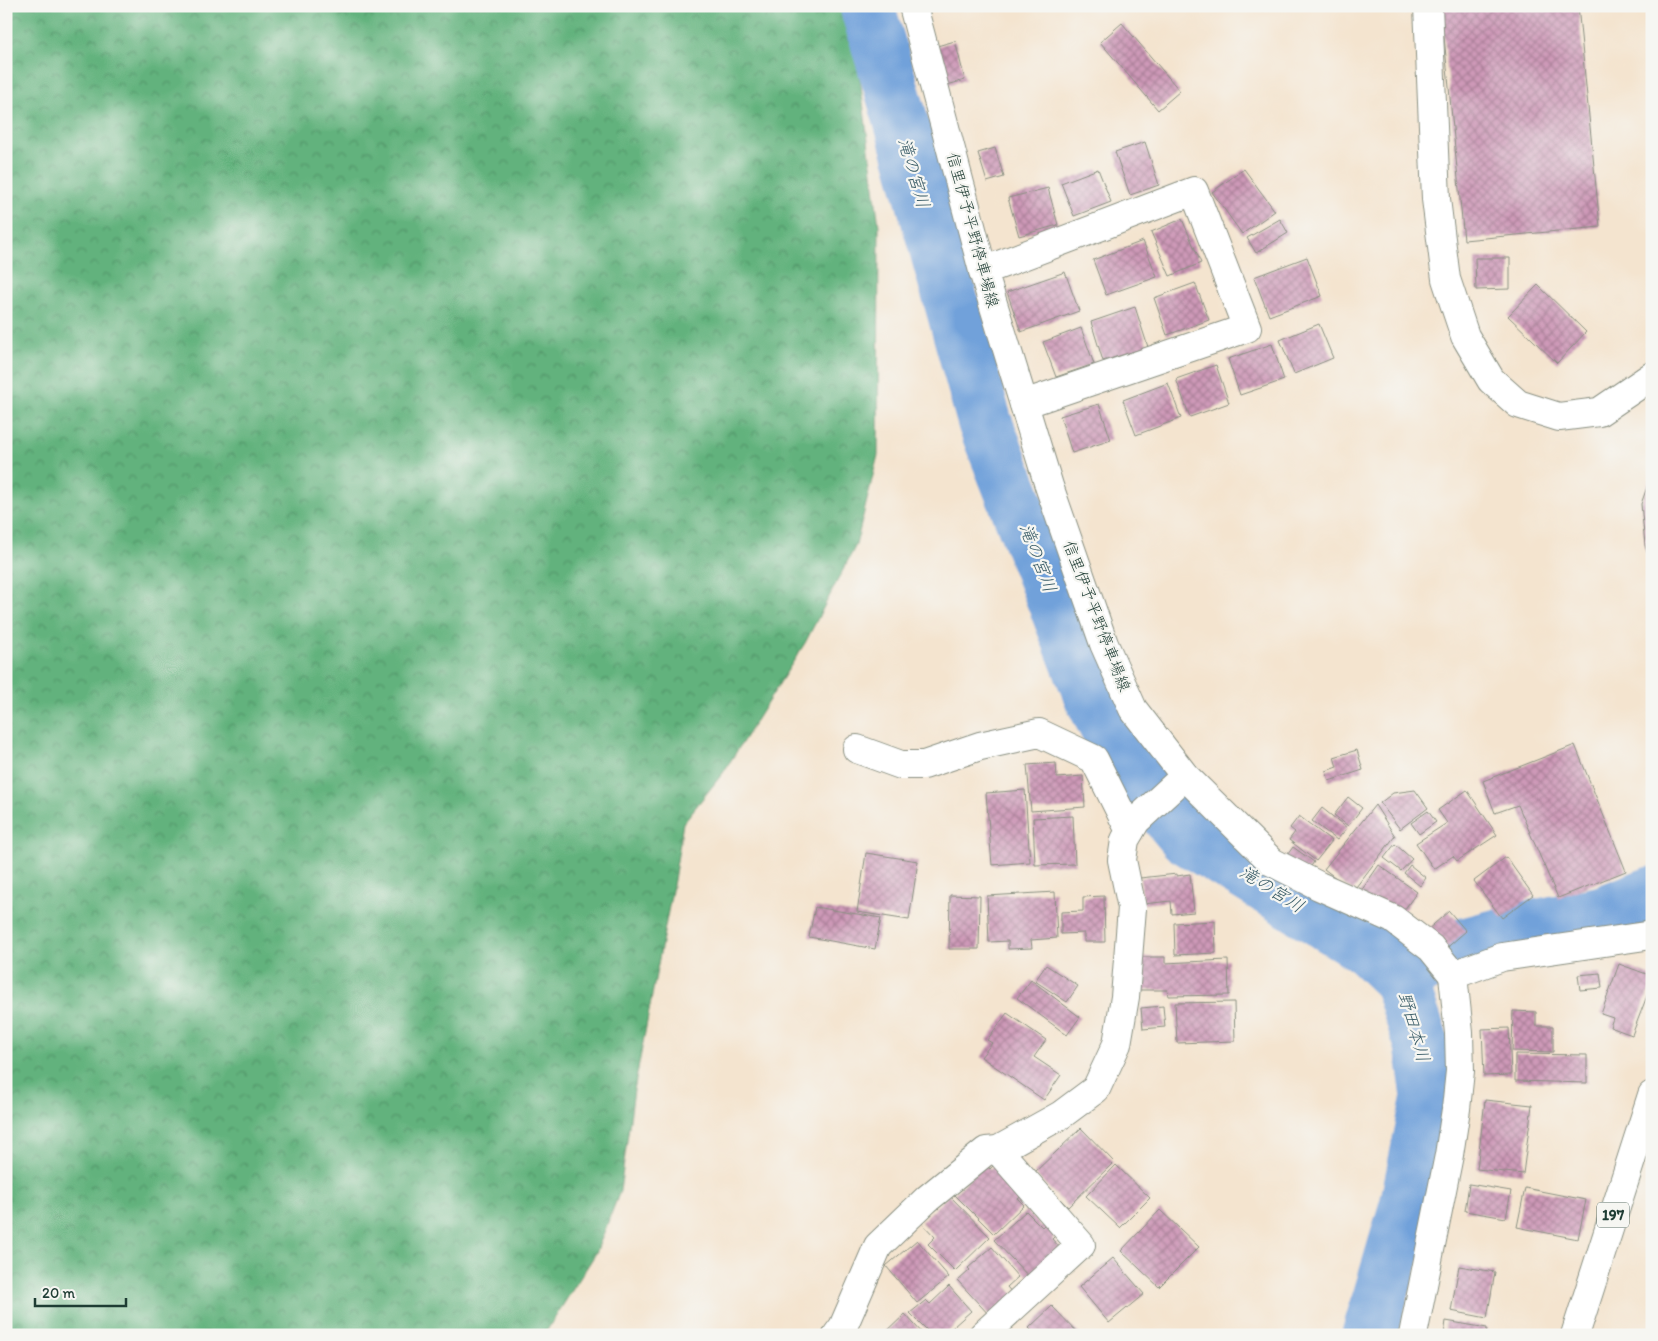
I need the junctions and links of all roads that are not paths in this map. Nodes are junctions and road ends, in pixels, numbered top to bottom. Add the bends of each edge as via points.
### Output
1 (913, 6) edge
2 (1428, 6) edge
3 (983, 272) junction
4 (1652, 376) edge
5 (1024, 404) junction
6 (857, 749) dead end
7 (1181, 780) junction
8 (1133, 826) junction
9 (1652, 935) edge
10 (1453, 975) junction
11 (1652, 1095) edge
12 (998, 1150) junction
13 (837, 1335) edge
14 (983, 1335) edge
15 (1413, 1335) edge
16 (1575, 1335) edge

1 - 3 main road, 信里伊予平野停車場線
2 - 4 main road via 1436,199 1446,278 1465,336 1491,380 1518,404 1560,417 1599,412
3 - 5 main road, 信里伊予平野停車場線
3 - 5 main road via 1194,191 1247,328
5 - 7 main road, 信里伊予平野停車場線 via 1104,644 1133,709
6 - 8 main road via 901,765 924,765 980,746 1039,733 1094,759
7 - 8 main road
7 - 10 main road, 信里伊予平野停車場線 via 1272,862 1393,919 1431,948
8 - 12 main road via 1125,840 1122,860 1132,908 1125,997 1117,1044 1096,1089 1061,1115
9 - 10 main road via 1502,957
10 - 15 main road via 1460,1071 1456,1109
11 - 16 main road, 197
12 - 13 main road via 986,1151 927,1199 878,1246
12 - 14 main road via 1081,1245

